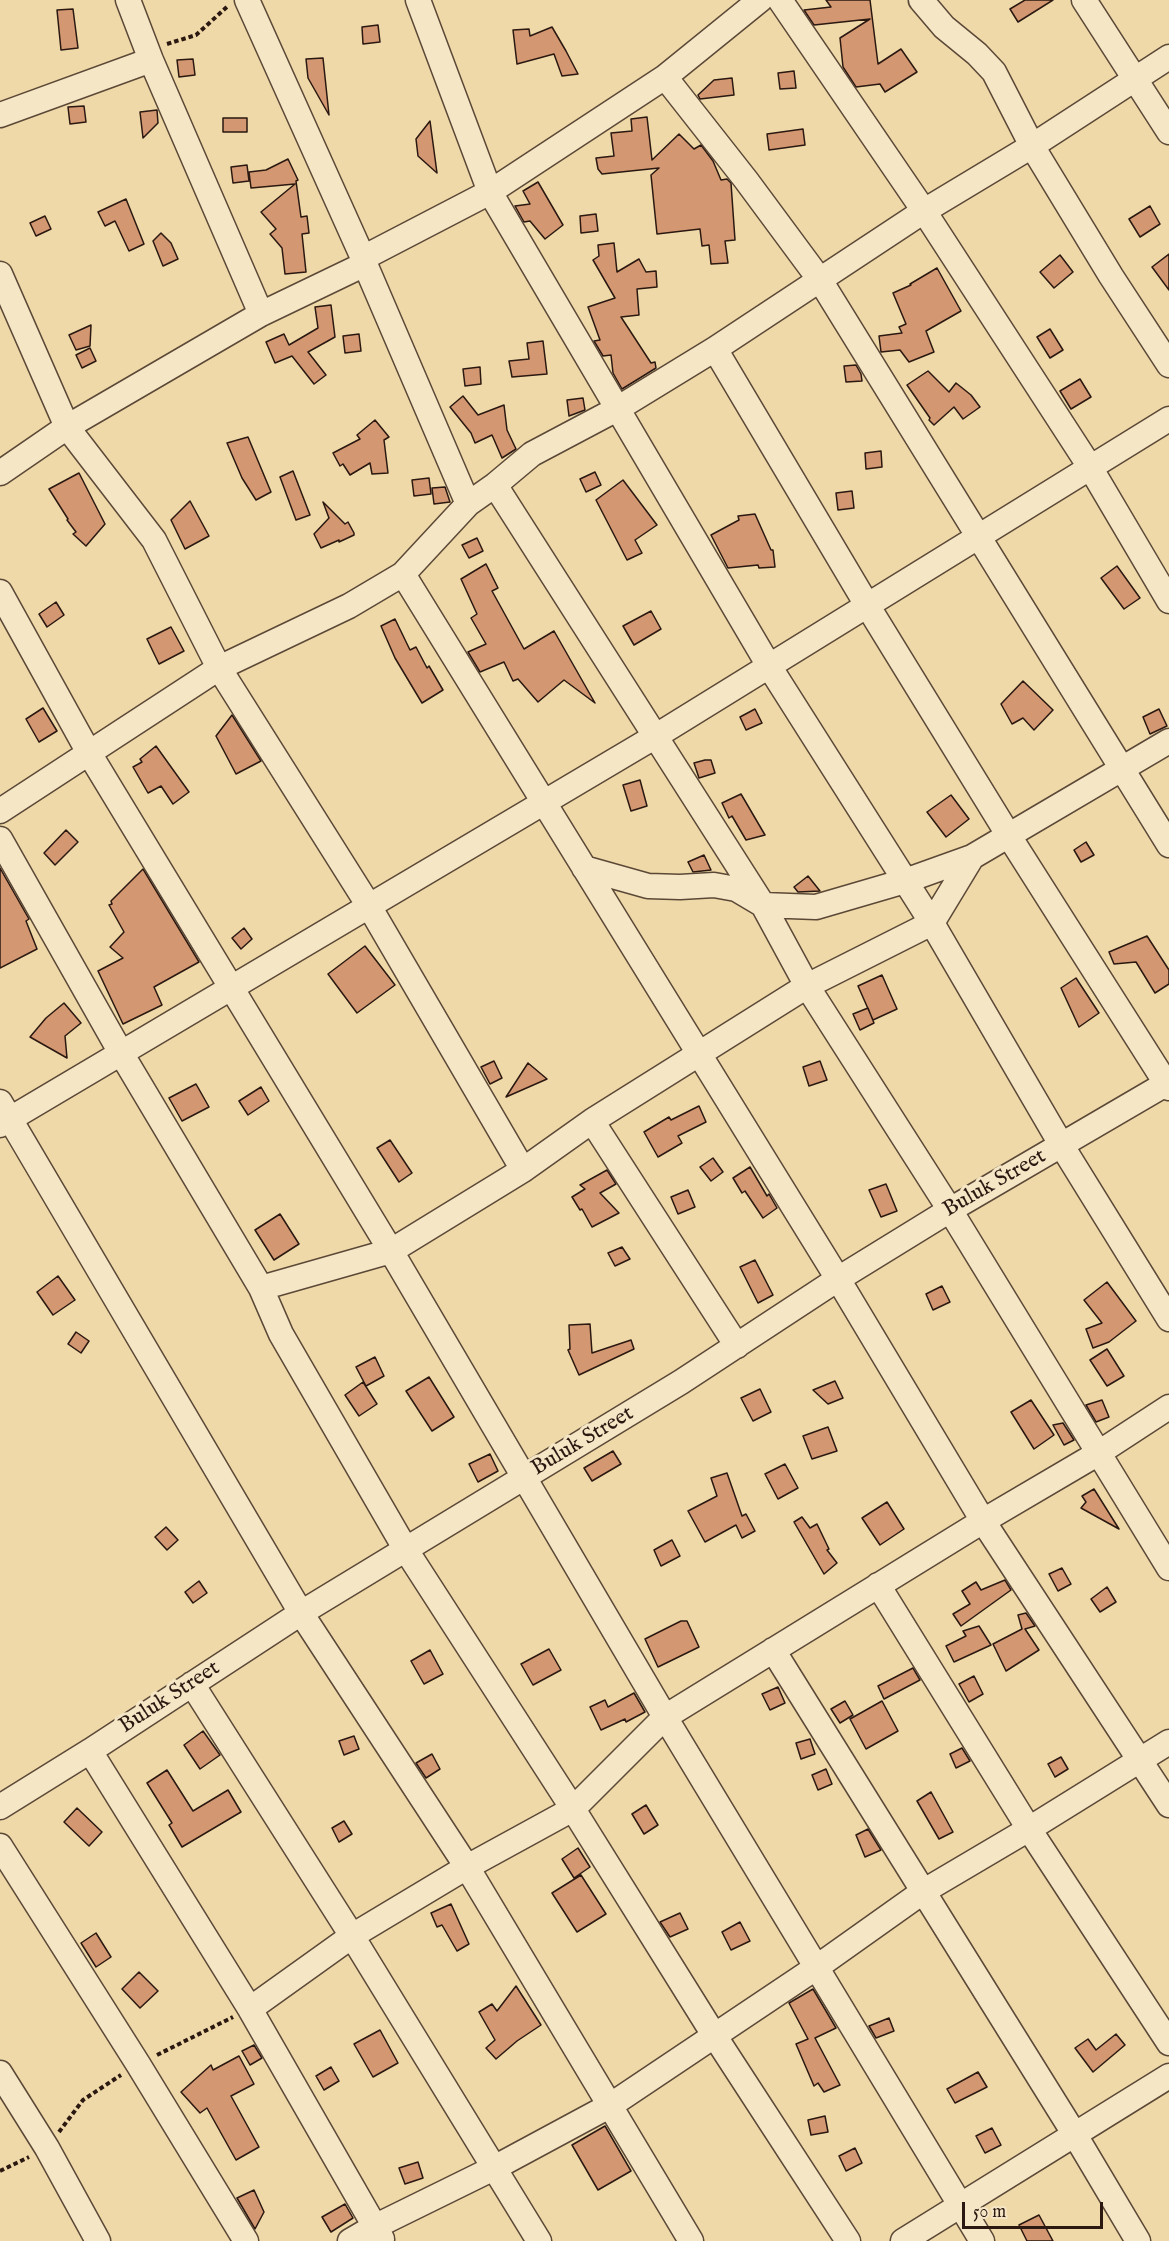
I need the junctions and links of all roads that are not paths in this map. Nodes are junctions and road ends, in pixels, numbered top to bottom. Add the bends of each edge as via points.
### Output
1 (128, 0) edge
2 (247, 0) edge
3 (418, 0) edge
4 (760, 0) edge
5 (780, 0) edge
6 (921, 0) edge
7 (1084, 0) edge
8 (148, 52) junction
9 (1169, 57) edge
10 (665, 77) junction
11 (1136, 78) junction
12 (0, 115) edge
13 (1169, 132) edge
14 (1032, 146) junction
15 (490, 192) junction
16 (924, 211) junction
17 (364, 261) junction
18 (0, 274) edge
19 (820, 280) junction
20 (261, 314) junction
21 (715, 348) junction
22 (1169, 365) edge
23 (617, 409) junction
24 (1169, 419) edge
25 (67, 428) junction
26 (1090, 467) junction
27 (0, 473) edge
28 (495, 485) junction
29 (468, 504) junction
30 (978, 536) junction
31 (403, 574) junction
32 (0, 592) edge
33 (1169, 601) edge
34 (867, 605) junction
35 (769, 666) junction
36 (219, 668) junction
37 (656, 736) junction
38 (1169, 741) edge
39 (89, 753) junction
40 (1123, 769) junction
41 (543, 803) junction
42 (0, 811) edge
43 (1010, 836) junction
44 (0, 839) edge
45 (1169, 845) edge
46 (972, 857) junction
47 (584, 868) junction
48 (905, 881) junction
49 (763, 905) junction
50 (369, 906) junction
51 (932, 923) junction
52 (807, 986) junction
53 (232, 988) junction
54 (121, 1053) junction
55 (700, 1055) junction
56 (1168, 1084) edge
57 (3, 1116) edge
58 (592, 1121) junction
59 (1062, 1146) junction
60 (523, 1170) junction
61 (950, 1210) junction
62 (391, 1251) junction
63 (838, 1279) junction
64 (261, 1288) junction
65 (1169, 1319) edge
66 (737, 1346) junction
67 (1169, 1407) edge
68 (1097, 1454) junction
69 (524, 1478) junction
70 (983, 1521) junction
71 (406, 1550) junction
72 (1169, 1568) edge
73 (878, 1585) junction
74 (301, 1613) junction
75 (773, 1650) junction
76 (192, 1684) junction
77 (665, 1717) junction
78 (1169, 1742) edge
79 (90, 1751) junction
80 (1141, 1760) junction
81 (1169, 1805) edge
82 (0, 1807) edge
83 (573, 1809) junction
84 (1029, 1829) junction
85 (0, 1846) edge
86 (467, 1867) junction
87 (924, 1891) junction
88 (351, 1936) junction
89 (817, 1967) junction
90 (250, 2009) junction
91 (714, 2035) junction
92 (1169, 2043) edge
93 (0, 2073) edge
94 (1169, 2076) edge
95 (611, 2105) junction
96 (1075, 2134) junction
97 (494, 2168) junction
98 (960, 2205) junction
99 (378, 2234) edge
100 (98, 2241) edge
101 (246, 2241) edge
102 (350, 2241) edge
103 (539, 2241) edge
104 (691, 2241) edge
105 (848, 2241) edge
106 (903, 2241) edge
107 (982, 2241) edge
108 (1138, 2241) edge

1 - 8 street
2 - 17 street
3 - 15 street
4 - 10 street
5 - 16 street
6 - 14 street via 944,27 994,72
7 - 11 street
8 - 12 street
8 - 20 street
9 - 11 street
10 - 15 street
10 - 19 street
11 - 13 street
11 - 14 street
14 - 16 street
14 - 22 street
15 - 17 street
15 - 23 street
16 - 19 street
16 - 26 street
17 - 20 street
17 - 29 street
18 - 25 street
19 - 21 street
19 - 30 street
20 - 25 street
21 - 23 street
21 - 34 street
23 - 28 street via 532,454
23 - 35 street
24 - 26 street
25 - 27 street
25 - 36 street via 154,540
26 - 30 street
26 - 33 street
28 - 29 street
28 - 37 street
29 - 31 street
30 - 34 street
30 - 40 street
31 - 36 street via 349,606
31 - 41 street
32 - 39 street
34 - 35 street
34 - 43 street
35 - 37 street
35 - 48 street
36 - 39 street
36 - 50 street
37 - 41 street
37 - 49 street
38 - 40 street
39 - 42 street
39 - 53 street
40 - 43 street
40 - 45 street
41 - 47 street
41 - 50 street
43 - 46 street
43 - 56 street
44 - 54 street
46 - 48 street
46 - 51 street
47 - 49 street via 648,886 714,885 736,889
47 - 55 street
48 - 49 street via 816,907
48 - 51 street
49 - 52 street
50 - 53 street
50 - 60 street
51 - 52 street
51 - 59 street
52 - 55 street
52 - 61 street
53 - 54 street
53 - 62 street
54 - 57 street
54 - 64 street
55 - 58 street
55 - 63 street
56 - 59 street, Buluk Street
57 - 74 street
58 - 60 street
58 - 66 street
59 - 61 street, Buluk Street
59 - 65 street
60 - 62 street
61 - 63 street, Buluk Street
61 - 68 street
62 - 64 street
62 - 69 street
63 - 66 street, Buluk Street
63 - 70 street
64 - 71 street via 281,1334
66 - 69 street, Buluk Street
67 - 68 street
68 - 70 street
68 - 72 street
69 - 71 street, Buluk Street
69 - 77 street
70 - 73 street
70 - 80 street
71 - 74 street, Buluk Street
71 - 83 street
73 - 75 street
73 - 84 street
74 - 76 street, Buluk Street
74 - 86 street
75 - 77 street
75 - 87 street
76 - 79 street, Buluk Street
76 - 88 street
77 - 83 street
77 - 89 street
78 - 80 street
79 - 82 street, Buluk Street
79 - 90 street
80 - 81 street
80 - 84 street
83 - 86 street
83 - 91 street
84 - 87 street
84 - 92 street
85 - 101 street
86 - 88 street
86 - 95 street
87 - 89 street
87 - 96 street
88 - 90 street
88 - 97 street
89 - 91 street
89 - 98 street
90 - 99 street
91 - 95 street
91 - 105 street
93 - 100 street
94 - 96 street
95 - 97 street
95 - 104 street
96 - 98 street
96 - 108 street
97 - 99 street
97 - 103 street
98 - 106 street
98 - 107 street
99 - 102 street

